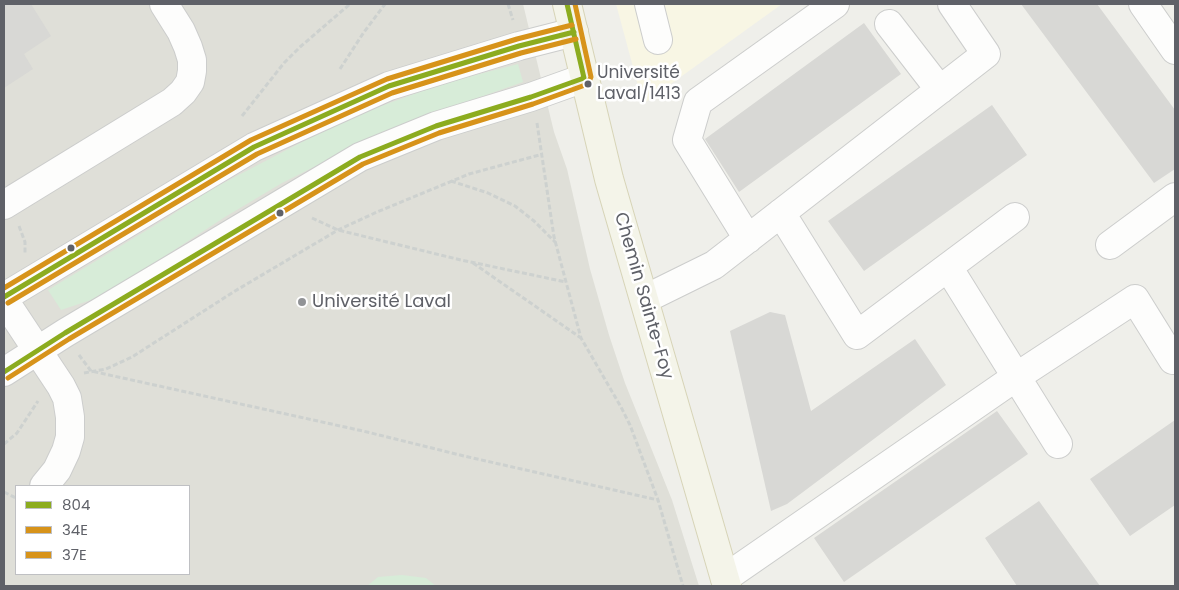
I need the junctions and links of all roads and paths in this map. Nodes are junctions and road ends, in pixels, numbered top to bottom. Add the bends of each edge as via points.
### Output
1 (164, 4) edge
2 (350, 4) edge
3 (385, 4) edge
4 (508, 4) edge
5 (567, 4) edge
6 (649, 4) edge
7 (835, 4) edge
8 (952, 4) edge
9 (1143, 4) edge
10 (889, 24) dead end
11 (515, 29) dead end
12 (574, 32) junction
13 (658, 40) dead end
14 (1175, 50) edge
15 (340, 69) dead end
16 (584, 78) junction
17 (940, 90) junction
18 (242, 116) dead end
19 (536, 120) dead end
20 (543, 154) junction
21 (451, 181) junction
22 (1175, 197) edge
23 (4, 205) edge
24 (781, 213) junction
25 (311, 217) dead end
26 (1015, 217) dead end
27 (338, 230) junction
28 (748, 238) junction
29 (556, 243) junction
30 (1110, 244) dead end
31 (471, 262) junction
32 (948, 267) junction
33 (566, 282) junction
34 (4, 299) edge
35 (645, 299) junction
36 (581, 338) junction
37 (37, 350) junction
38 (77, 351) dead end
39 (1173, 360) dead end
40 (91, 371) junction
41 (4, 372) edge
42 (1016, 377) junction
43 (31, 410) dead end
44 (4, 444) edge
45 (1058, 444) dead end
46 (45, 485) edge
47 (658, 500) junction
48 (726, 582) edge
49 (684, 586) edge

1 - 23 street via 181,31 192,60 190,82 183,92 164,107
2 - 18 path via 300,47
3 - 15 path
4 - 11 path
5 - 12 main road, Chemin Sainte-Foy
6 - 13 street
7 - 28 street via 698,102 687,140
8 - 17 street via 986,54
9 - 14 street
10 - 17 street
12 - 16 main road, Chemin Sainte-Foy
12 - 34 street via 389,86 254,147
16 - 35 main road, Chemin Sainte-Foy via 609,178
16 - 37 street via 436,126 360,157
17 - 24 street
19 - 20 path
20 - 21 path
20 - 29 path
21 - 27 path
21 - 29 path via 515,206
22 - 30 street
24 - 28 street
24 - 32 street via 857,335
25 - 27 path
26 - 32 street
27 - 31 path
27 - 40 path via 132,357 111,367
28 - 35 street via 714,265
29 - 33 path
31 - 33 path
31 - 36 path
32 - 42 street
33 - 36 path
34 - 37 street
35 - 48 main road, Chemin Sainte-Foy
36 - 47 path via 621,407
37 - 41 street
37 - 46 street via 67,398 70,417 66,451
38 - 40 path
39 - 42 street via 1135,299
40 - 47 path
42 - 45 street
42 - 48 street
43 - 44 path via 17,434
47 - 49 path

